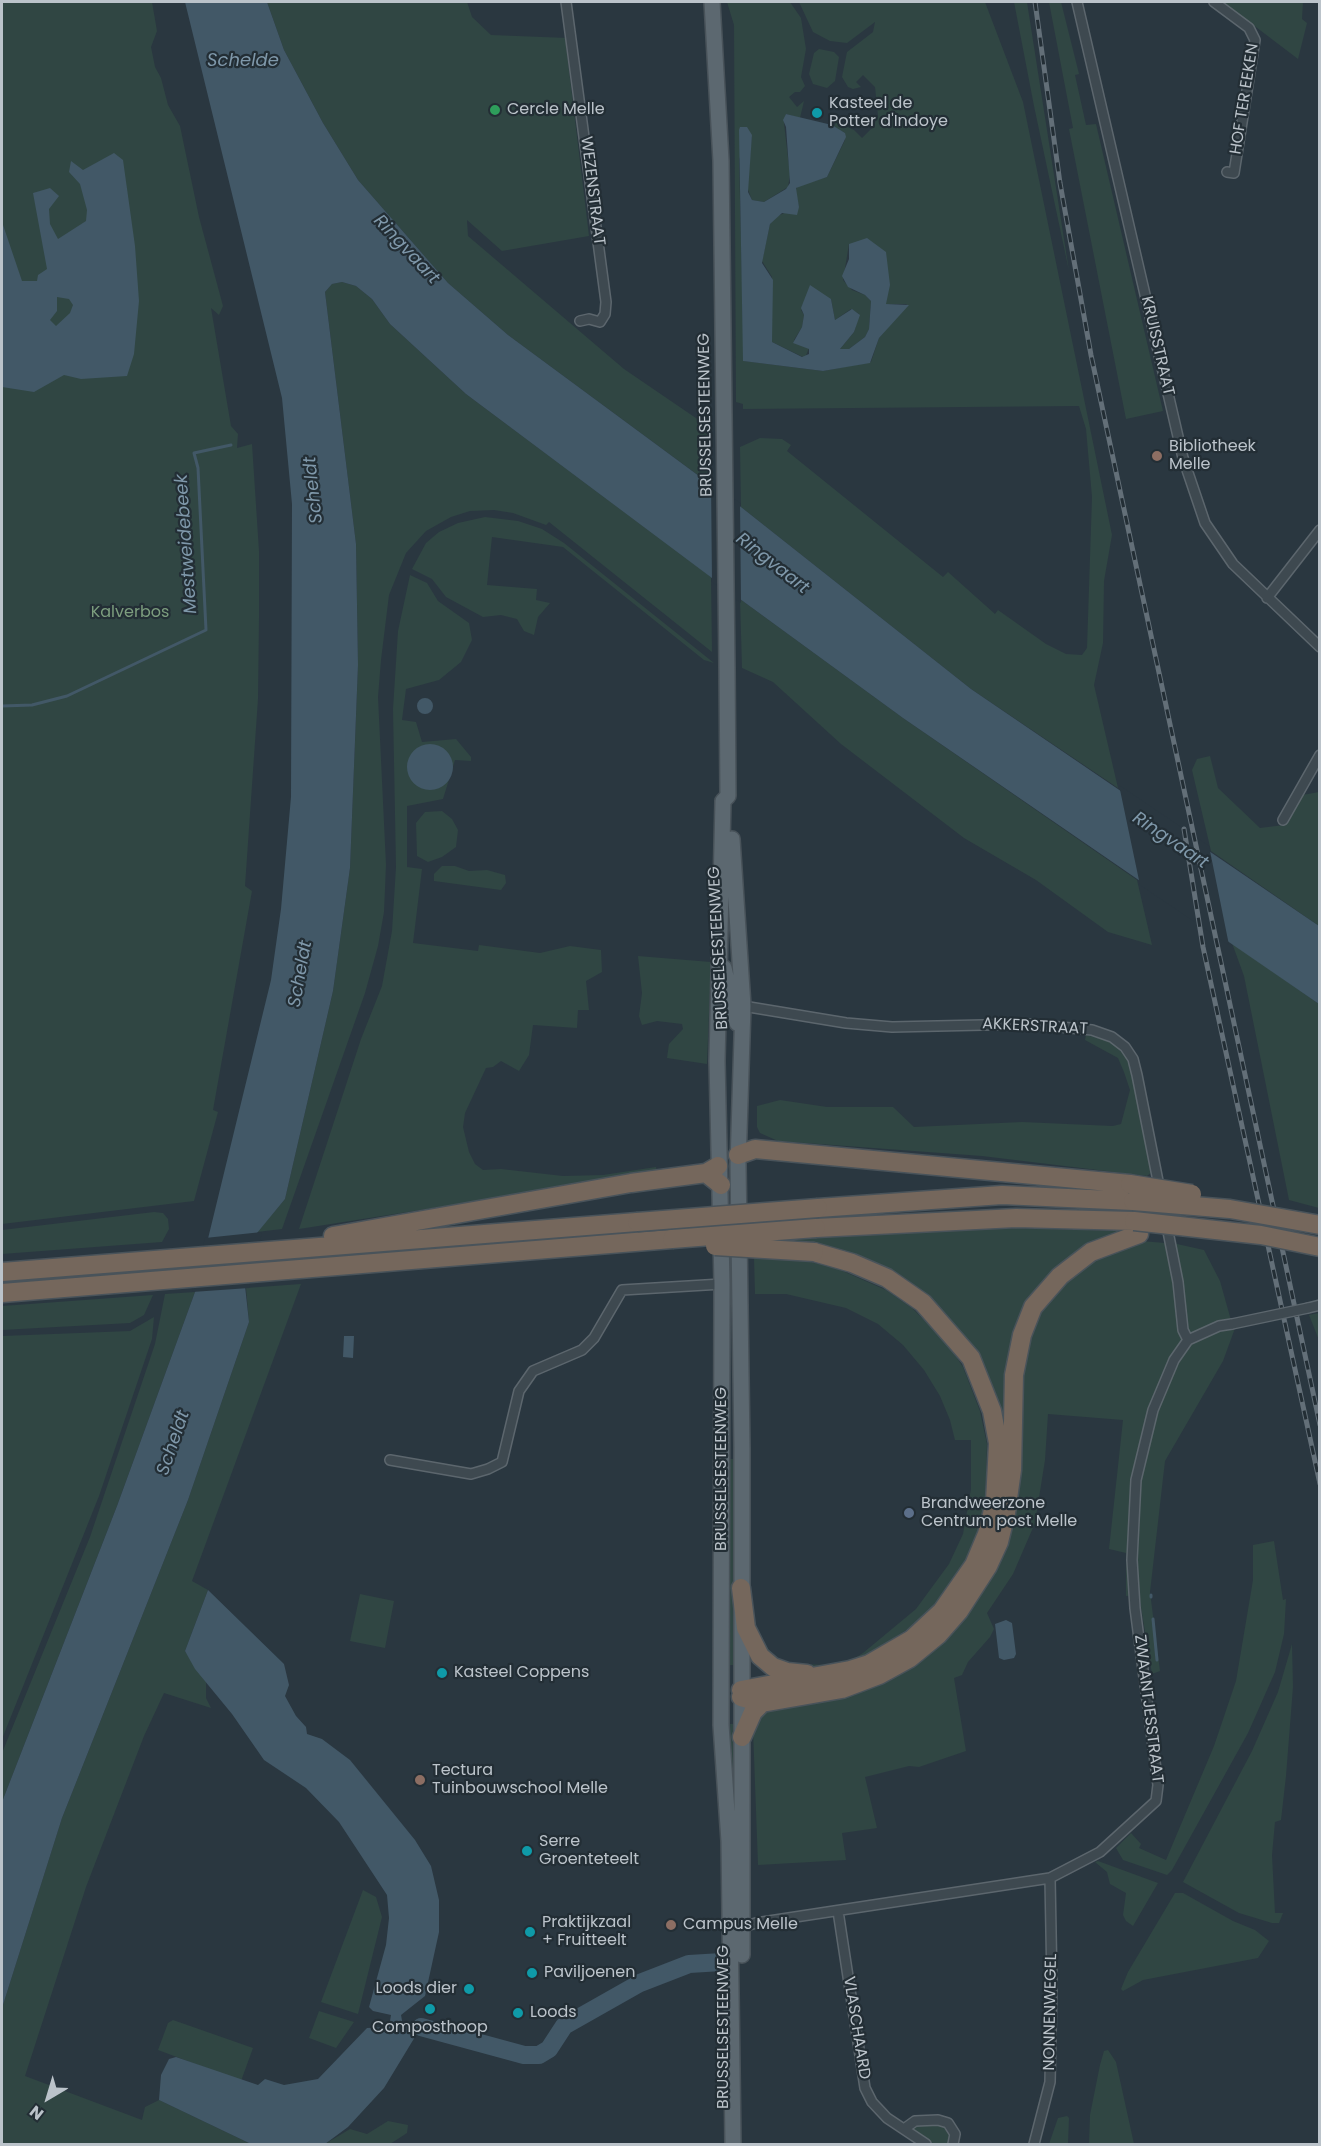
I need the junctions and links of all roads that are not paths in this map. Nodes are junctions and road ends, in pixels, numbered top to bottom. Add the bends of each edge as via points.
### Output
1 (566, 2) edge
2 (704, 2) edge
3 (712, 2) edge
4 (1077, 2) edge
5 (1214, 2) edge
6 (712, 35) junction
7 (1227, 172) dead end
8 (580, 321) dead end
9 (1320, 530) edge
10 (1267, 598) junction
11 (1320, 647) edge
12 (1320, 755) edge
13 (728, 796) junction
14 (1283, 820) dead end
15 (721, 915) junction
16 (718, 957) junction
17 (738, 1007) junction
18 (718, 1021) junction
19 (738, 1155) junction
20 (712, 1169) junction
21 (721, 1185) junction
22 (1132, 1192) junction
23 (1320, 1225) edge
24 (1136, 1228) junction
25 (668, 1243) junction
26 (310, 1244) junction
27 (1320, 1247) edge
28 (2, 1272) edge
29 (722, 1284) junction
30 (2, 1293) edge
31 (1320, 1305) edge
32 (739, 1335) junction
33 (1188, 1340) junction
34 (722, 1448) junction
35 (742, 1448) junction
36 (390, 1460) dead end
37 (741, 1588) junction
38 (723, 1660) junction
39 (826, 1676) junction
40 (740, 1694) junction
41 (762, 1703) junction
42 (721, 1725) junction
43 (742, 1737) junction
44 (1050, 1878) junction
45 (838, 1911) junction
46 (731, 1912) junction
47 (742, 1926) junction
48 (731, 1940) junction
49 (904, 2129) junction
50 (733, 2145) edge
51 (741, 2145) edge
52 (926, 2145) edge
53 (953, 2145) edge
54 (1034, 2145) edge

1 - 8 street, WEZENSTRAAT via 606,303 600,322
2 - 6 main road, BRUSSELSESTEENWEG
3 - 6 main road, BRUSSELSESTEENWEG
4 - 10 street, KRUISSTRAAT via 1183,458 1205,523 1233,564
5 - 7 street, HOF TER EEKEN via 1248,28 1256,40 1234,173
6 - 13 main road, BRUSSELSESTEENWEG via 721,161
9 - 10 street
10 - 11 street, KRUISSTRAAT
12 - 14 street
13 - 15 main road, BRUSSELSESTEENWEG via 723,801
13 - 17 main road, BRUSSELSESTEENWEG via 732,801
15 - 16 main road, BRUSSELSESTEENWEG
15 - 17 main road
16 - 17 main road
16 - 18 main road, BRUSSELSESTEENWEG
17 - 18 street
17 - 19 main road, BRUSSELSESTEENWEG
17 - 33 street, AKKERSTRAAT via 892,1027 1028,1024 1092,1030 1118,1042 1133,1059 1137,1075 1178,1281 1183,1330
18 - 20 main road, BRUSSELSESTEENWEG
19 - 20 main road
19 - 22 highway via 755,1149
19 - 32 main road, BRUSSELSESTEENWEG
20 - 21 highway
20 - 26 highway
21 - 29 main road, BRUSSELSESTEENWEG
21 - 32 main road via 732,1194 734,1322
22 - 23 highway, bridge
22 - 26 highway, bridge via 1002,1196
24 - 25 highway, bridge via 1016,1218 816,1228
24 - 27 highway, bridge via 1193,1226
24 - 41 highway via 1091,1252 1060,1276 1033,1307 1022,1335 1014,1375 1012,1470 1006,1513 999,1542 964,1605 931,1641 879,1675 842,1689
25 - 30 highway
25 - 39 highway, bridge via 814,1252 887,1278 923,1303 950,1330 970,1358 992,1411 998,1443 995,1502 974,1565 932,1622 869,1664
26 - 28 highway via 297,1243 290,1250
29 - 34 main road, BRUSSELSESTEENWEG
29 - 36 street via 622,1290 594,1338 582,1350 533,1371 519,1391 502,1462 471,1474
31 - 33 street, bridge via 1219,1326
32 - 35 main road, BRUSSELSESTEENWEG
33 - 44 street, ZWAANTJESSTRAAT via 1174,1360 1153,1410 1133,1510 1135,1608 1158,1797 1100,1852
34 - 35 street
34 - 38 main road, BRUSSELSESTEENWEG
35 - 37 main road, BRUSSELSESTEENWEG
37 - 39 highway via 746,1628 760,1656 787,1672
37 - 40 main road, BRUSSELSESTEENWEG
38 - 40 main road via 729,1683
38 - 42 main road, BRUSSELSESTEENWEG
39 - 40 highway
40 - 41 highway
40 - 42 main road
40 - 43 main road, BRUSSELSESTEENWEG
41 - 43 highway via 753,1712
42 - 46 main road, BRUSSELSESTEENWEG
43 - 47 main road, BRUSSELSESTEENWEG
44 - 45 street, ZWAANTJESSTRAAT
44 - 54 street, NONNENWEGEL via 1050,2082
45 - 47 street, ZWAANTJESSTRAAT
45 - 49 street, VLASCHAARD via 865,2088 872,2102
46 - 47 street
46 - 48 main road, BRUSSELSESTEENWEG
47 - 48 street
47 - 51 main road, BRUSSELSESTEENWEG
48 - 50 main road, BRUSSELSESTEENWEG
49 - 52 street, VLASCHAARD
49 - 53 street via 915,2121 948,2123 955,2134

